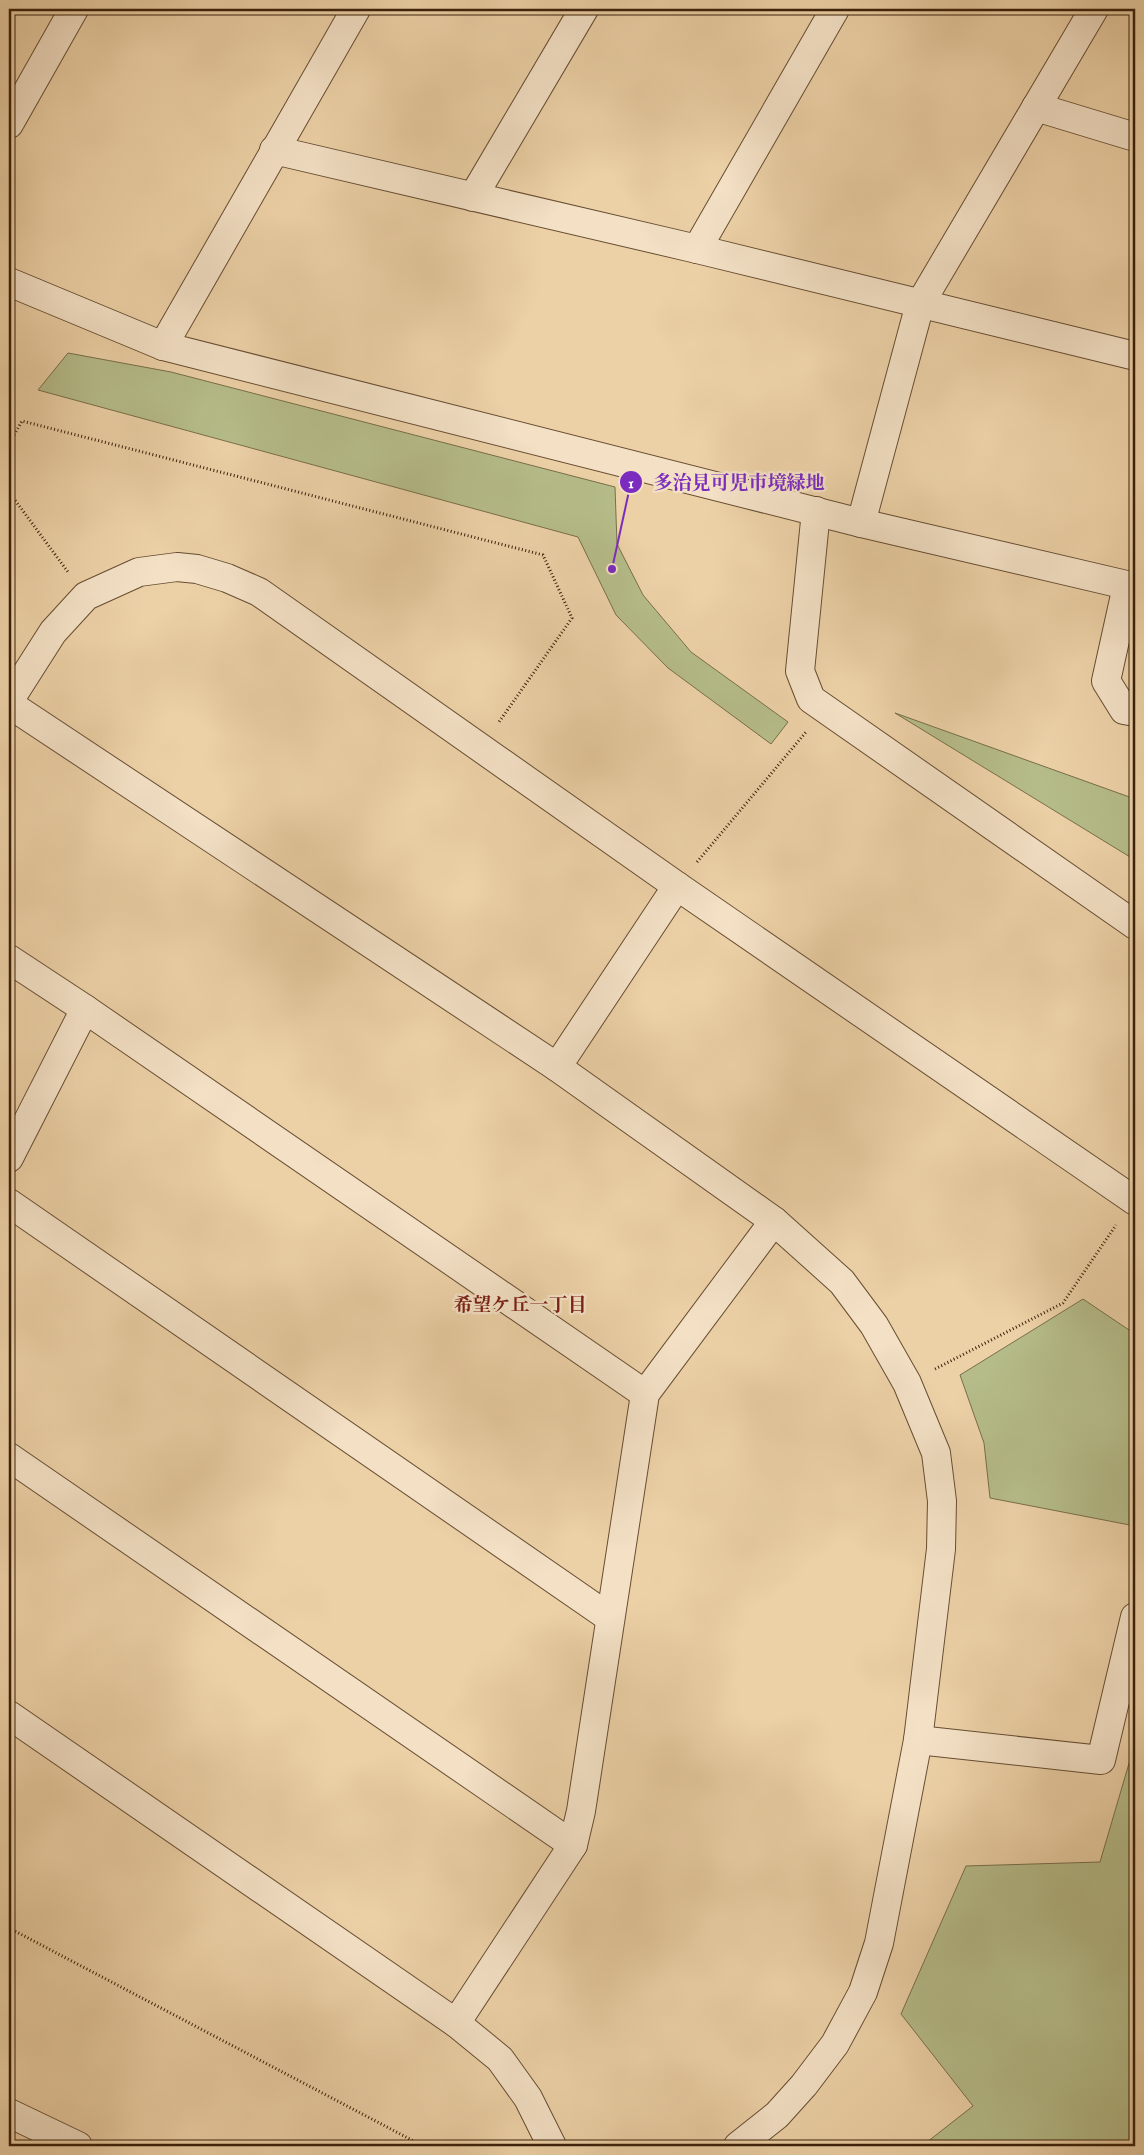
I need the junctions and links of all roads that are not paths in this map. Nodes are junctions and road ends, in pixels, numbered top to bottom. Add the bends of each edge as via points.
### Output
1 (74, 9) edge
2 (356, 9) edge
3 (584, 9) edge
4 (836, 9) edge
5 (1094, 9) edge
6 (1036, 106) junction
7 (9, 124) edge
8 (1135, 137) edge
9 (274, 150) junction
10 (472, 197) junction
11 (697, 249) junction
12 (9, 282) edge
13 (920, 304) junction
14 (163, 346) junction
15 (1135, 356) edge
16 (816, 511) junction
17 (861, 523) junction
18 (1131, 587) edge
19 (9, 702) edge
20 (1135, 712) edge
21 (677, 886) junction
22 (1135, 925) edge
23 (9, 959) edge
24 (85, 1009) junction
25 (557, 1067) junction
26 (9, 1158) edge
27 (1134, 1200) edge
28 (9, 1203) edge
29 (774, 1221) junction
30 (645, 1394) junction
31 (9, 1457) edge
32 (1135, 1617) edge
33 (610, 1618) junction
34 (9, 1715) edge
35 (918, 1740) junction
36 (573, 1845) junction
37 (456, 2023) junction
38 (9, 2113) edge
39 (78, 2146) edge
40 (552, 2146) edge
41 (738, 2146) edge

1 - 7 street
2 - 9 street
3 - 10 street
4 - 11 street
5 - 6 street
6 - 8 street
6 - 13 street
9 - 10 street
9 - 14 street
10 - 11 street
11 - 13 street
12 - 14 street
13 - 15 street
13 - 17 street
14 - 16 street
16 - 17 street
16 - 22 street via 800,671 811,699
17 - 18 street
18 - 20 street via 1106,682 1124,710
19 - 21 street via 53,632 86,596 140,572 177,567 196,569 259,592
19 - 25 street
21 - 25 street
21 - 27 street
23 - 24 street
24 - 26 street
24 - 30 street
25 - 29 street
28 - 33 street
29 - 30 street
29 - 35 street via 842,1282 874,1325 907,1383 936,1453 942,1502 941,1549
30 - 33 street
31 - 36 street
32 - 35 street via 1101,1760
33 - 36 street
34 - 37 street
35 - 41 street via 879,1943 863,1992 835,2044 804,2085 777,2115
36 - 37 street
37 - 40 street via 500,2059 528,2098
38 - 39 street

